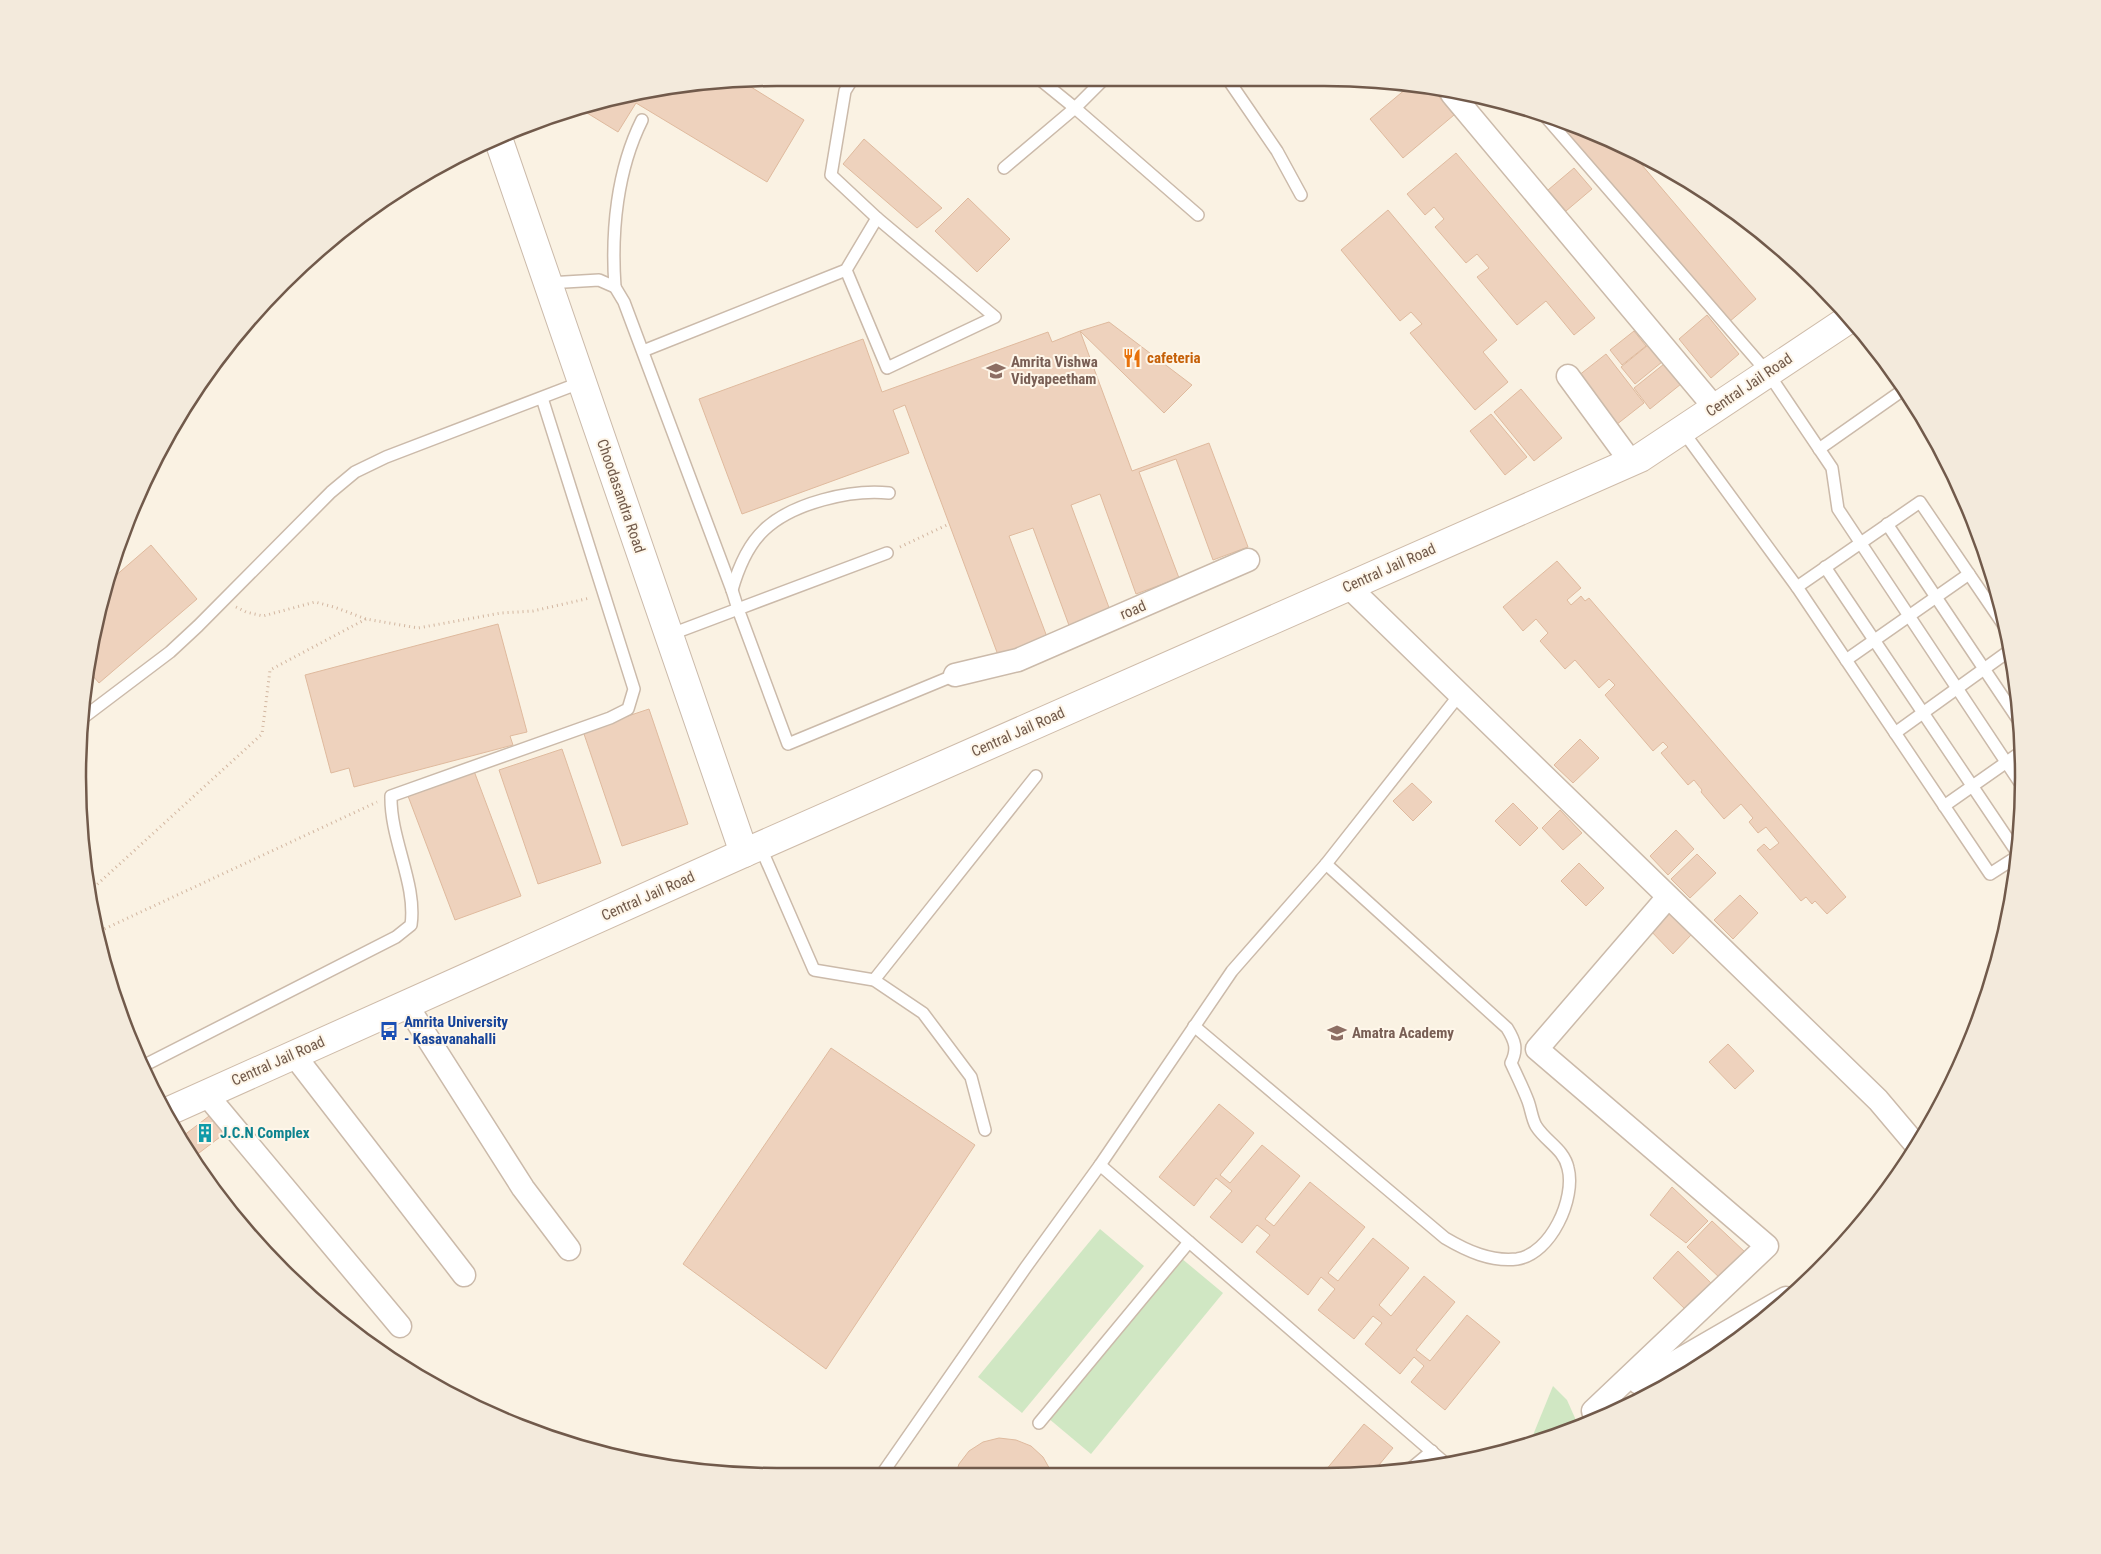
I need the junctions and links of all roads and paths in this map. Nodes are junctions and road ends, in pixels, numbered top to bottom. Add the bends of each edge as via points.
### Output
1 (848, 86) edge
2 (1048, 86) edge
3 (1097, 86) edge
4 (1232, 86) edge
5 (1457, 100) edge
6 (1075, 108) junction
7 (642, 120) dead end
8 (1553, 126) edge
9 (500, 144) edge
10 (1004, 168) dead end
11 (1301, 195) dead end
12 (1198, 215) dead end
13 (877, 218) junction
14 (846, 270) junction
15 (547, 283) junction
16 (615, 287) junction
17 (1844, 323) edge
18 (643, 352) junction
19 (1768, 373) junction
20 (1568, 376) dead end
21 (582, 382) junction
22 (1898, 393) edge
23 (542, 398) junction
24 (1715, 408) junction
25 (1682, 430) junction
26 (1820, 449) junction
27 (1631, 462) junction
28 (889, 493) dead end
29 (950, 524) dead end
30 (1888, 524) junction
31 (1860, 543) junction
32 (887, 553) joint
33 (1248, 560) dead end
34 (1825, 567) junction
35 (1969, 574) junction
36 (1348, 586) junction
37 (1797, 587) junction
38 (732, 590) junction
39 (604, 594) junction
40 (1936, 597) junction
41 (225, 600) junction
42 (738, 609) junction
43 (1994, 611) edge
44 (1909, 617) junction
45 (366, 619) junction
46 (669, 635) junction
47 (1874, 640) junction
48 (2003, 654) edge
49 (1846, 660) junction
50 (1985, 668) junction
51 (955, 675) joint
52 (1956, 688) junction
53 (1460, 694) junction
54 (2011, 708) edge
55 (90, 713) edge
56 (1923, 713) junction
57 (1895, 733) junction
58 (2014, 757) edge
59 (2007, 763) junction
60 (2015, 775) edge
61 (1036, 776) dead end
62 (1972, 786) junction
63 (391, 796) junction
64 (1944, 806) junction
65 (2011, 844) edge
66 (752, 850) junction
67 (2010, 861) edge
68 (1326, 864) junction
69 (96, 887) edge
70 (1668, 897) junction
71 (104, 929) edge
72 (874, 980) junction
73 (406, 1004) junction
74 (1194, 1026) junction
75 (294, 1055) junction
76 (149, 1063) edge
77 (206, 1094) junction
78 (172, 1110) edge
79 (985, 1130) dead end
80 (1911, 1139) edge
81 (1100, 1166) junction
82 (1189, 1242) junction
83 (569, 1249) dead end
84 (464, 1275) dead end
85 (1757, 1315) edge
86 (400, 1326) dead end
87 (1639, 1383) dead end
88 (1593, 1411) dead end
89 (1039, 1423) dead end
90 (1432, 1451) junction
91 (1439, 1458) edge
92 (1419, 1461) edge
93 (888, 1468) edge

1 - 13 lane via 831,175
2 - 6 lane
3 - 6 lane
4 - 11 lane via 1277,151
5 - 24 street
6 - 10 lane
6 - 12 lane
7 - 16 lane via 633,138 618,203 614,230
8 - 19 lane
9 - 15 main road, Choodasandra Road
13 - 14 lane
13 - 14 lane via 995,317 887,368
14 - 18 lane
15 - 16 lane via 599,280
15 - 21 main road, Choodasandra Road
16 - 18 lane
17 - 19 main road, Central Jail Road
18 - 38 lane
19 - 24 main road, Central Jail Road
19 - 26 lane
20 - 27 street
21 - 23 lane
21 - 46 main road, Choodasandra Road
22 - 26 lane
23 - 39 lane
23 - 41 lane via 386,457 356,472 331,492
24 - 25 main road, Central Jail Road
25 - 27 main road, Central Jail Road
25 - 37 lane
26 - 31 lane via 1832,468 1838,509
27 - 36 main road, Central Jail Road
28 - 38 lane via 870,491 824,498 776,521 752,544 737,571
29 - 32 path
30 - 31 lane
30 - 35 lane via 1920,502
30 - 40 lane
31 - 34 lane
31 - 44 lane
32 - 42 lane
33 - 51 street, road via 1018,660
34 - 37 lane
34 - 47 lane
35 - 40 lane
35 - 43 lane
36 - 53 street
36 - 66 main road, Central Jail Road
37 - 49 lane
38 - 42 lane
39 - 45 path via 542,609 418,628
39 - 63 lane via 634,689 628,709
40 - 44 lane
40 - 50 lane
41 - 45 path via 246,612 263,616 315,602
41 - 55 lane via 170,652
42 - 46 lane
42 - 51 lane via 788,744
44 - 47 lane
44 - 52 lane
45 - 69 path via 270,670 262,734
46 - 66 main road, Choodasandra Road
47 - 49 lane
47 - 56 lane
48 - 50 lane
49 - 57 lane
50 - 52 lane
50 - 54 lane
52 - 56 lane
52 - 59 lane
53 - 68 lane
53 - 70 street
56 - 57 lane
56 - 62 lane
57 - 64 lane
58 - 59 lane
59 - 60 lane
59 - 62 lane
61 - 72 lane
62 - 64 lane
62 - 65 lane
63 - 71 path
63 - 76 lane via 391,815 413,910 411,926 396,938
64 - 67 lane via 1990,874
66 - 72 lane via 814,970
66 - 73 main road, Central Jail Road
68 - 74 lane via 1232,971
68 - 74 lane via 1507,1028 1514,1040 1516,1053 1511,1063 1536,1126 1562,1153 1568,1168 1570,1190 1564,1213 1550,1235 1534,1252 1519,1259 1493,1259 1462,1248 1445,1238
70 - 80 street via 1878,1100
70 - 88 street via 1537,1049 1767,1246
72 - 79 lane via 923,1013 971,1077
73 - 75 main road, Central Jail Road
73 - 83 street via 523,1188
74 - 81 lane
75 - 77 main road, Central Jail Road
75 - 84 street
77 - 78 main road, Central Jail Road
77 - 86 street
81 - 82 lane
81 - 93 lane via 1026,1266
82 - 89 lane
82 - 90 lane
85 - 87 street
90 - 91 lane
90 - 92 lane

